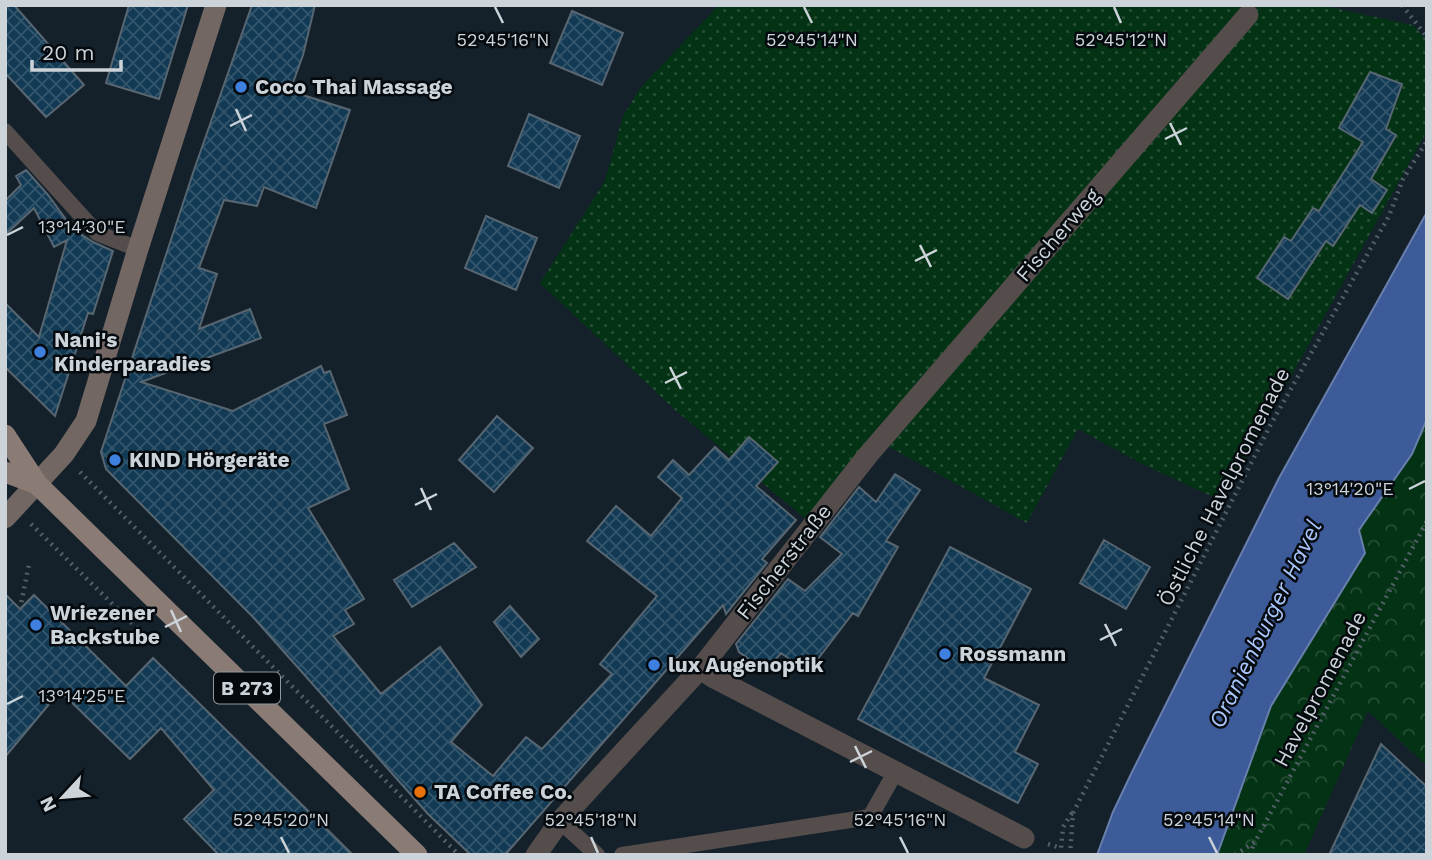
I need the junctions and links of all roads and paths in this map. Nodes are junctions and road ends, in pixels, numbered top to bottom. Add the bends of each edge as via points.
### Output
1 (1402, 5) edge
2 (1252, 10) edge
3 (213, 13) edge
4 (1427, 37) edge
5 (5, 131) edge
6 (1427, 141) edge
7 (138, 249) junction
8 (5, 435) edge
9 (868, 455) joint
10 (5, 472) edge
11 (84, 477) dead end
12 (37, 485) junction
13 (5, 518) edge
14 (1427, 522) edge
15 (1425, 532) edge
16 (50, 543) dead end
17 (29, 564) dead end
18 (20, 609) dead end
19 (145, 636) dead end
20 (700, 669) junction
21 (896, 771) junction
22 (1073, 813) junction
23 (560, 821) junction
24 (1024, 838) joint
25 (1255, 842) junction
26 (1061, 848) junction
27 (417, 855) edge
28 (459, 855) edge
29 (536, 855) edge
30 (597, 855) edge
31 (622, 855) edge
32 (1061, 855) edge
33 (1070, 855) edge
34 (1235, 855) edge
35 (1250, 855) edge

1 - 4 path
2 - 9 street, Fischerweg
3 - 7 main road
5 - 7 lane via 97,233
6 - 22 path, Östliche Havelpromenade via 1271,424
7 - 12 main road via 86,421
8 - 12 main road, B 273
9 - 20 street, Fischerstraße
10 - 12 main road, B 273
11 - 28 path
12 - 13 main road
12 - 27 main road, B 273
14 - 15 path, Havelpromenade
15 - 25 path, Havelpromenade
16 - 19 path
17 - 18 path
20 - 21 street
20 - 23 street, Fischerstraße
21 - 24 street
21 - 31 lane via 870,817
22 - 26 path via 1063,827
22 - 33 path, Östliche Havelpromenade
23 - 29 street, Fischerstraße
23 - 30 lane
24 - 26 path
25 - 34 path, Havelpromenade
25 - 35 path
26 - 32 path

